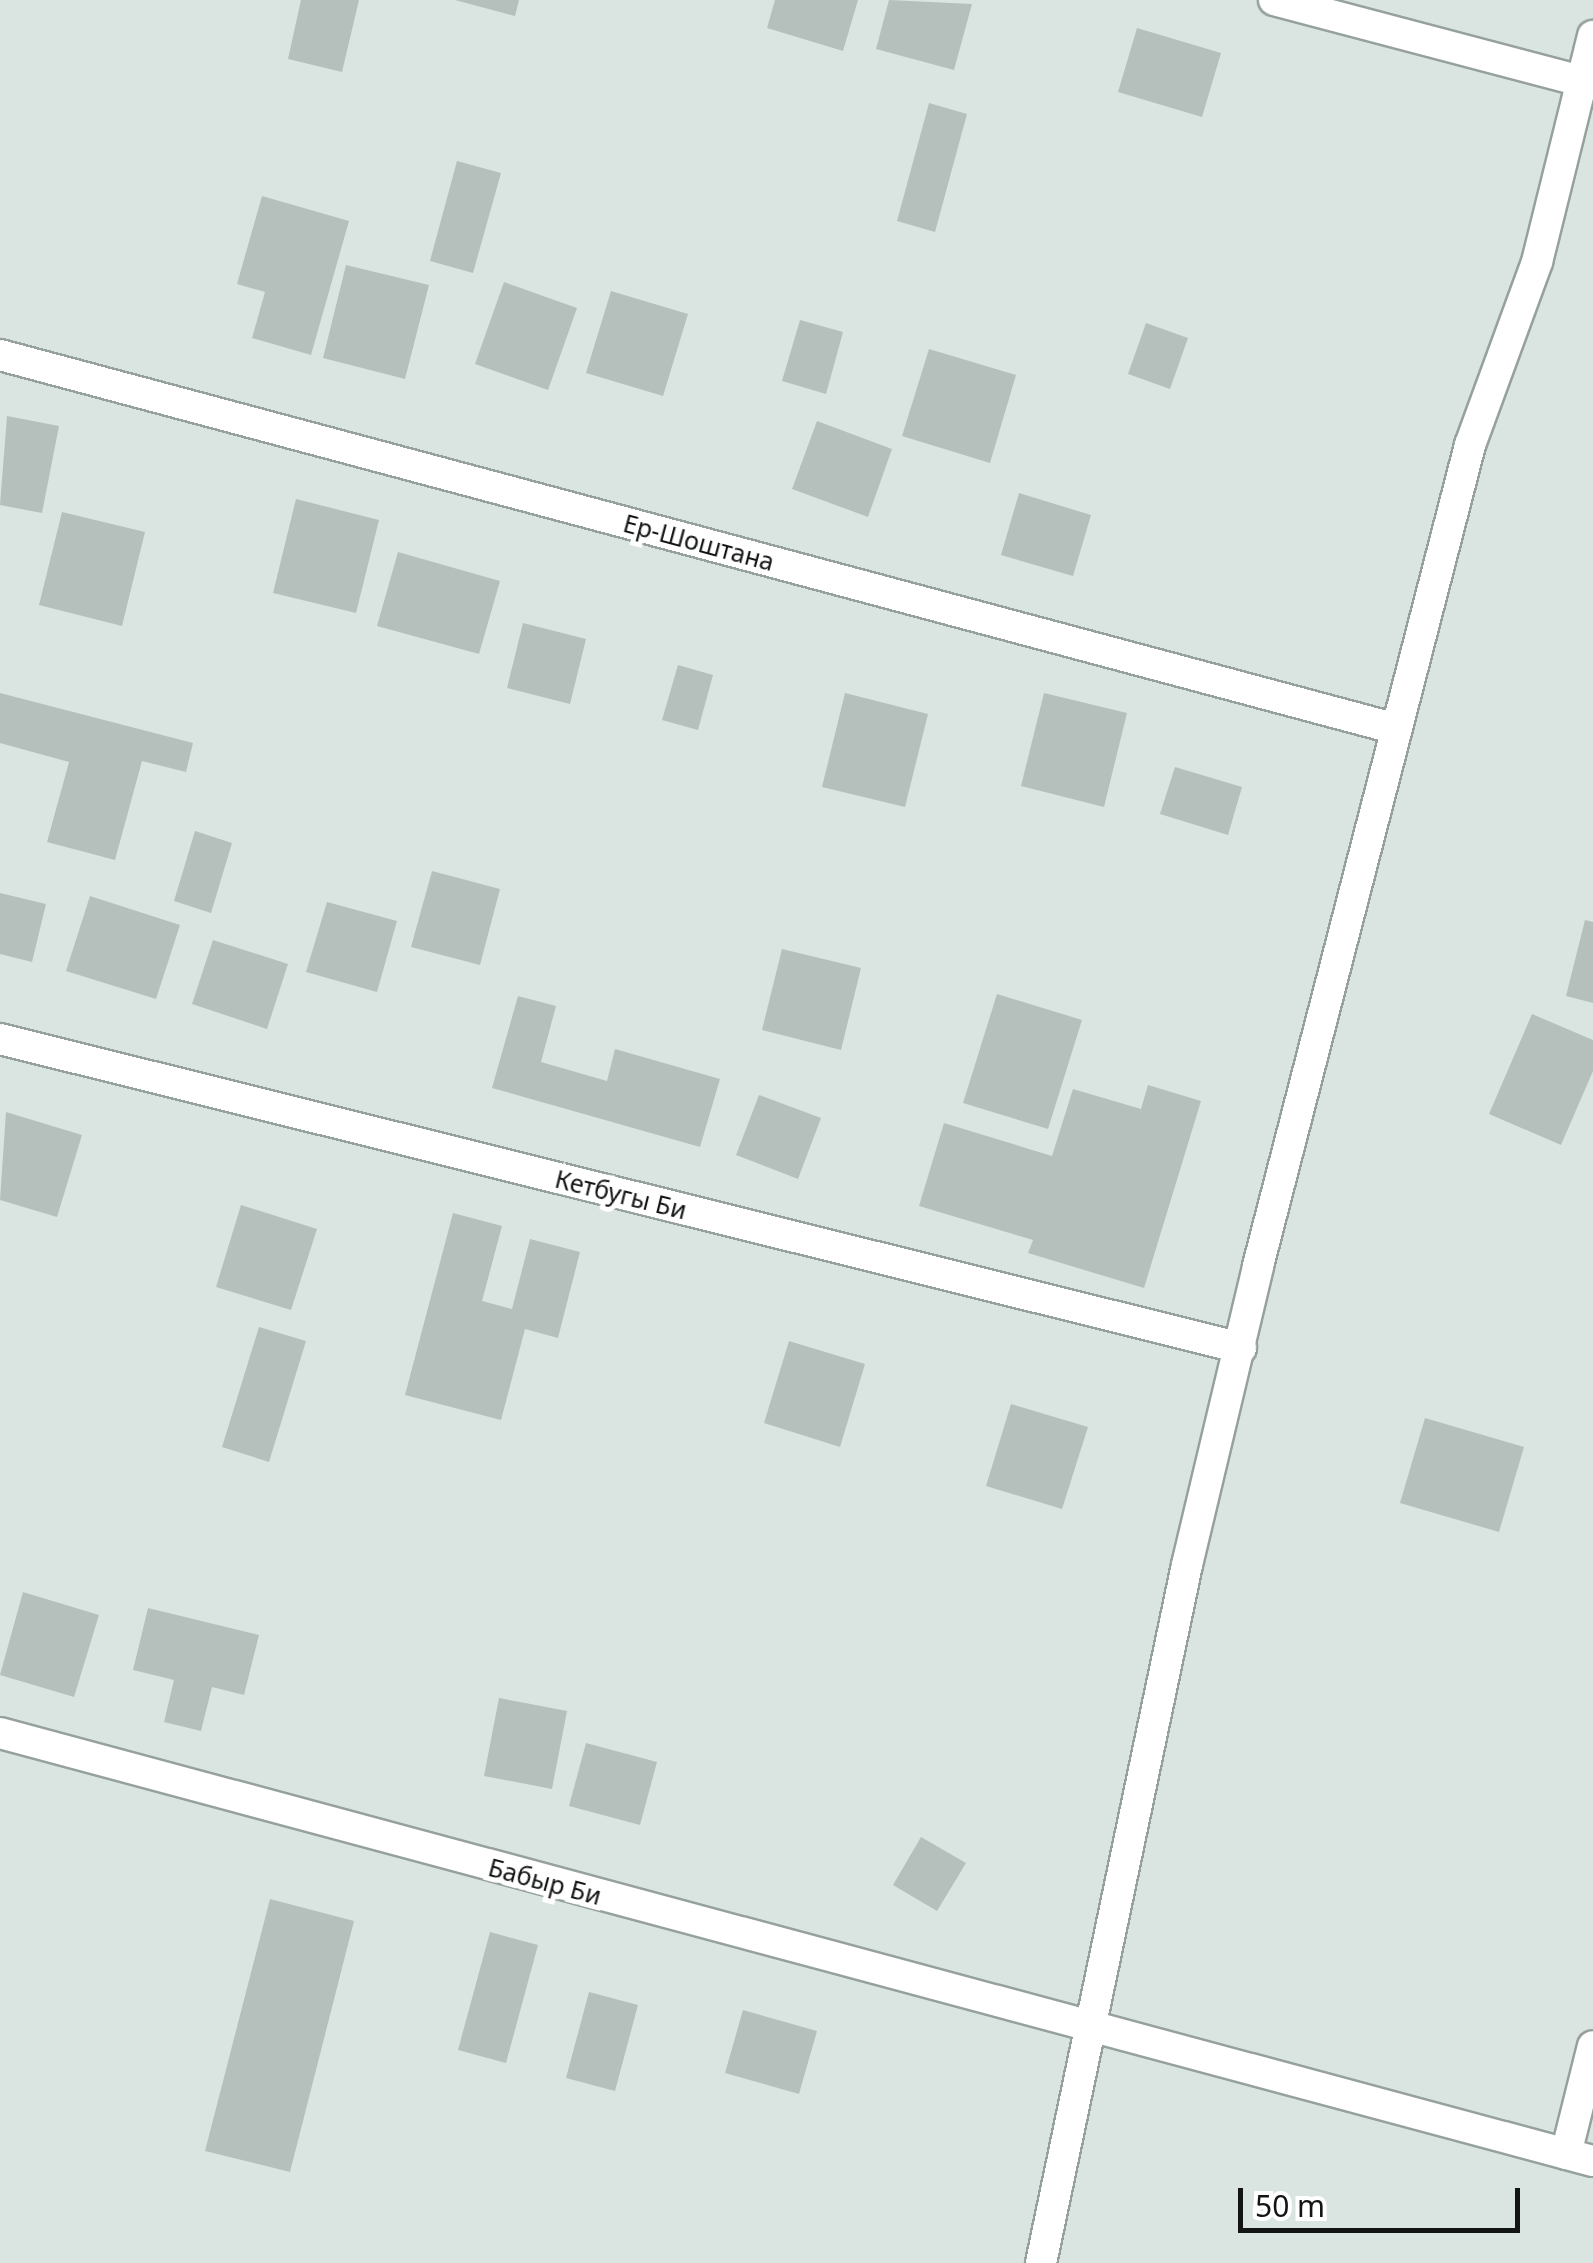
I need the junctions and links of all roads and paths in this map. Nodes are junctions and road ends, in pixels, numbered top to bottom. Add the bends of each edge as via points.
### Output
1 (1274, 0) edge
2 (1593, 36) edge
3 (1588, 83) edge
4 (0, 355) edge
5 (1397, 729) junction
6 (0, 1039) edge
7 (1241, 1348) junction
8 (0, 1732) edge
9 (1090, 2029) junction
10 (1593, 2046) edge
11 (1580, 2158) edge
12 (1041, 2263) edge

1 - 3 street
2 - 3 street
3 - 5 street via 1537,262 1470,445
4 - 5 street, Ер-Шоштана
5 - 7 street
6 - 7 street, Кетбугы Би
7 - 9 street via 1186,1565
8 - 9 street, Бабыр Би
9 - 11 street, Бабыр Би
9 - 12 street
10 - 11 street

